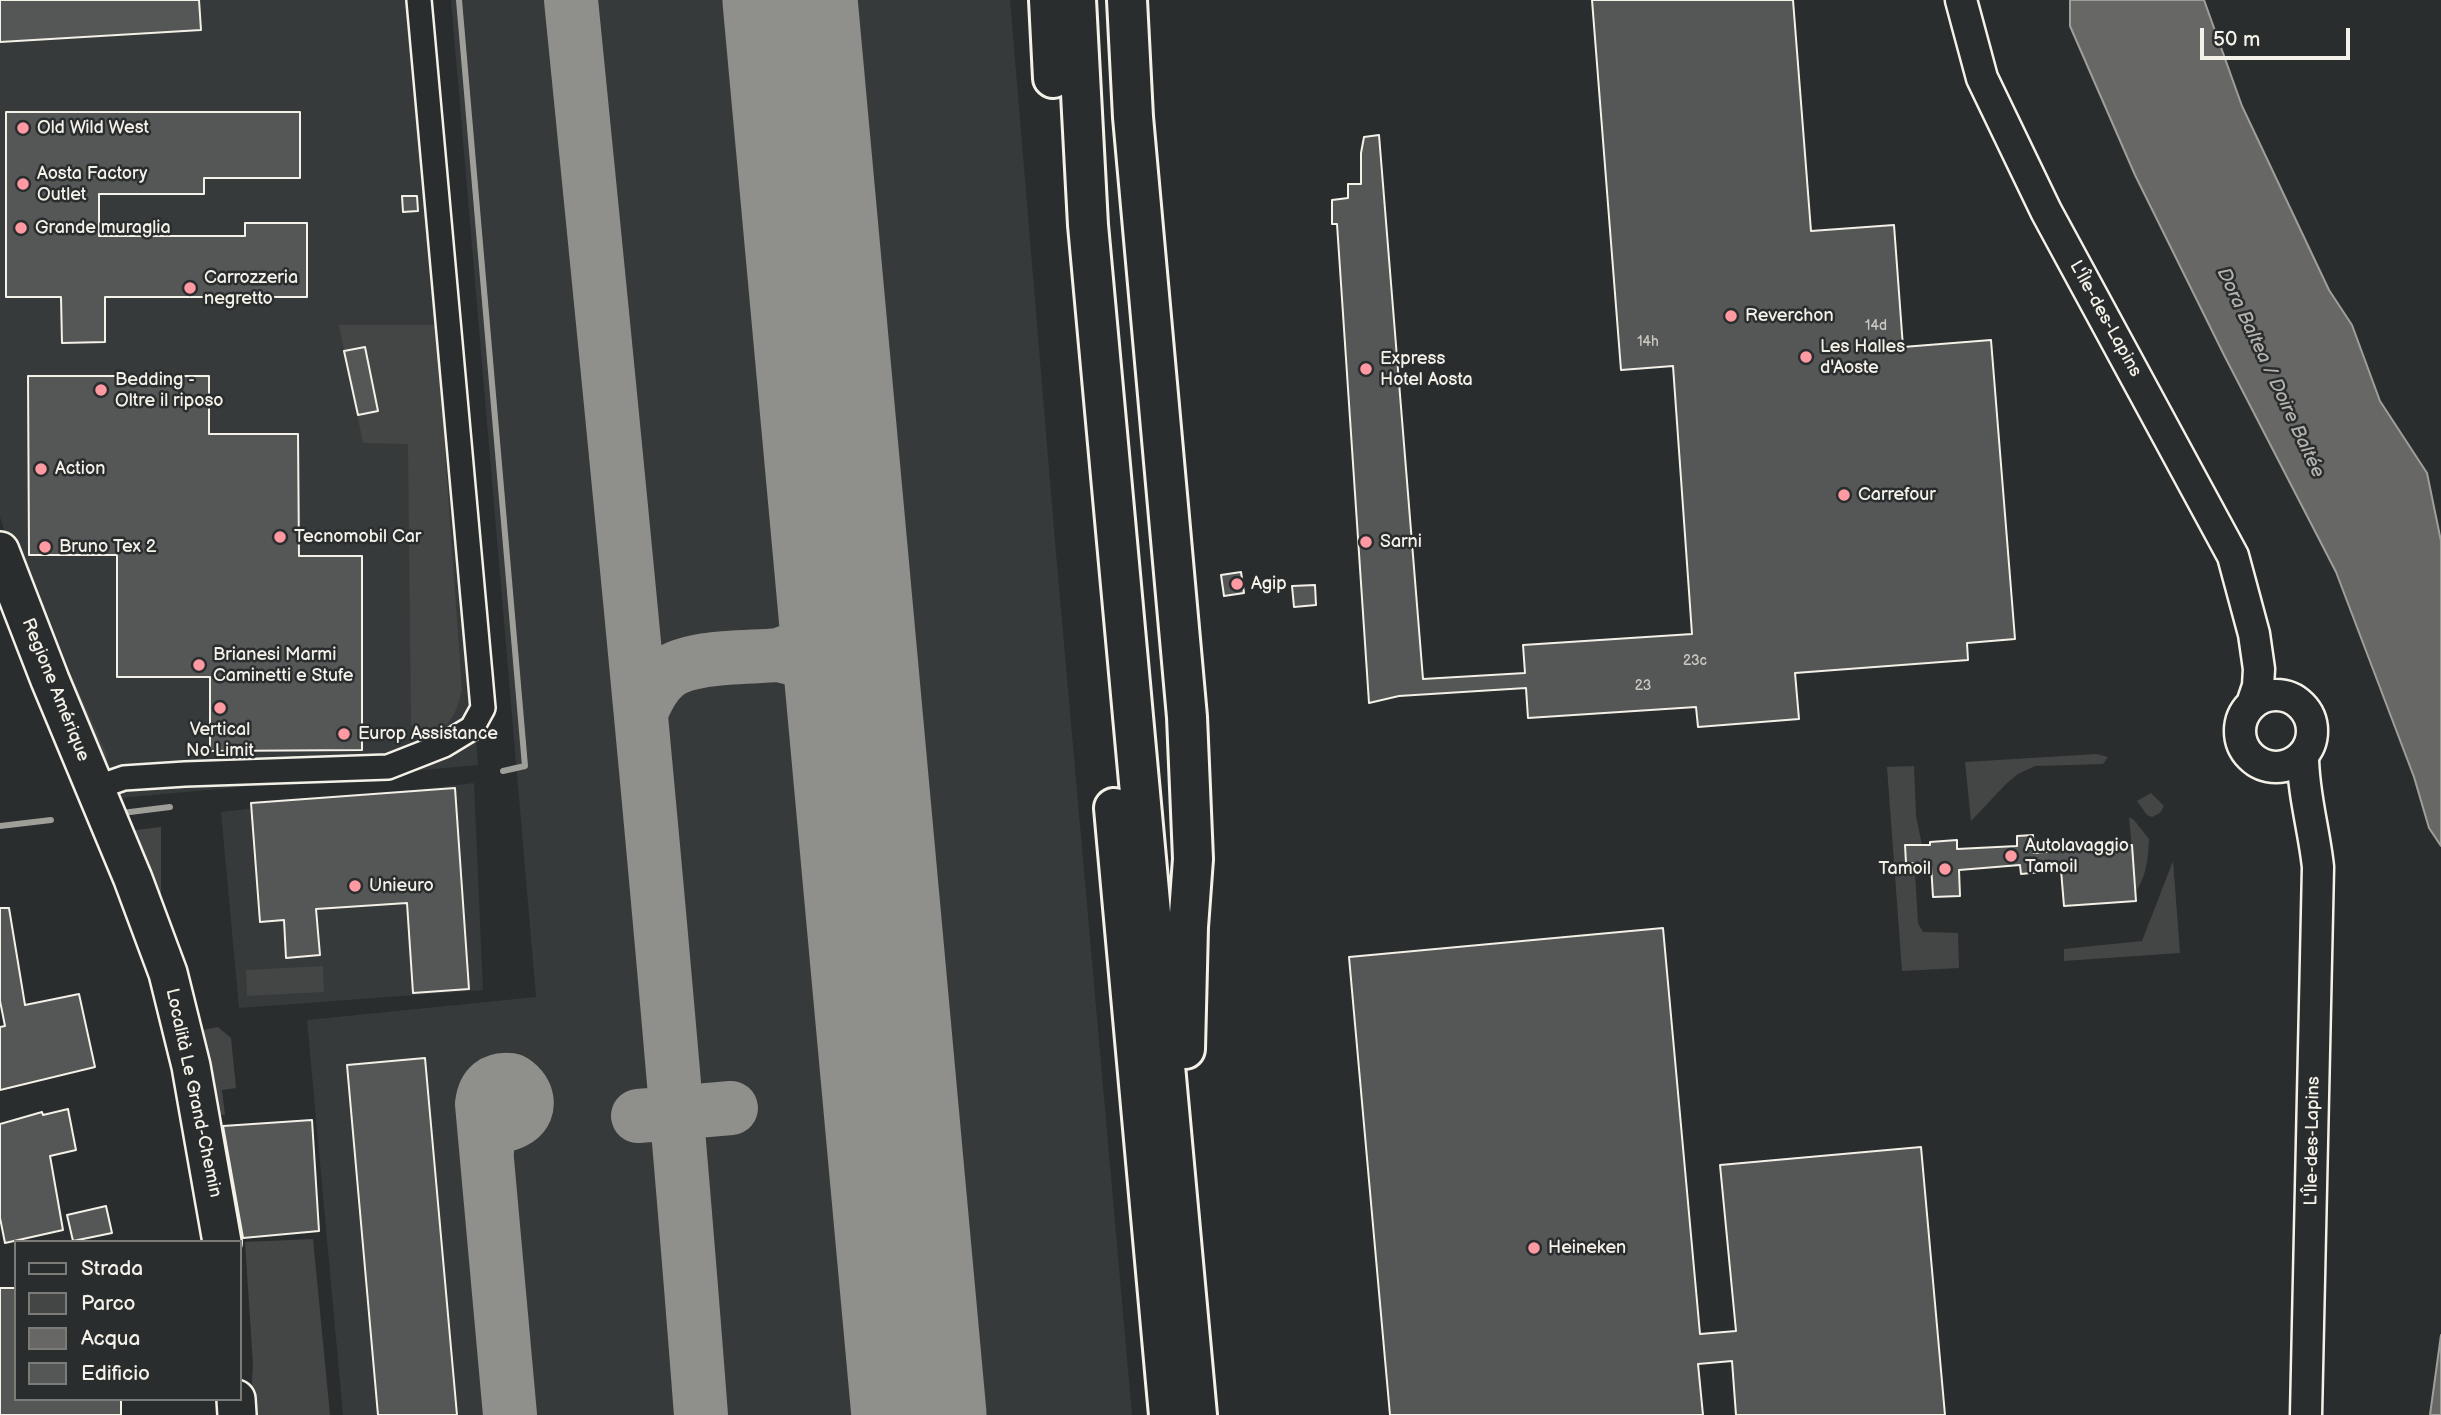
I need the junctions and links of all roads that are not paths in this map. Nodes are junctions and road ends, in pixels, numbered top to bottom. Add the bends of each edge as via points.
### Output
1 (419, 0) edge
2 (1049, 0) edge
3 (1076, 0) edge
4 (1127, 0) edge
5 (1961, 0) edge
6 (0, 551) edge
7 (0, 623) edge
8 (2253, 634) junction
9 (2288, 696) junction
10 (2252, 704) junction
11 (2290, 761) junction
12 (95, 788) junction
13 (100, 832) junction
14 (199, 1240) edge
15 (222, 1240) edge
16 (1169, 1415) edge
17 (1197, 1415) edge
18 (2306, 1415) edge

1 - 12 street via 483,708 472,727 444,745 388,767 124,778
2 - 16 highway via 1062,236
3 - 17 highway via 1088,225
4 - 17 highway via 1191,793 1193,859 1185,1051 1196,1229
5 - 8 street, L'Île-des-Lapins via 1982,78 2046,211 2234,556
6 - 12 main road, Regione Amérique
7 - 13 main road, Regione Amérique
8 - 9 street, L'Île-des-Lapins via 2276,683
8 - 10 street, L'Île-des-Lapins via 2259,669
9 - 10 street via 2269,695
9 - 11 street, L'Île-des-Lapins via 2304,707 2312,724 2312,740
10 - 11 street, L'Île-des-Lapins via 2241,724 2243,744 2255,760 2269,766
11 - 18 street, L'Île-des-Lapins via 2303,787 2318,867
12 - 13 main road, Regione Amérique
13 - 14 main road, Località Le Grand-Chemin via 163,1048
13 - 15 main road, Località Le Grand-Chemin via 155,935 181,1021

